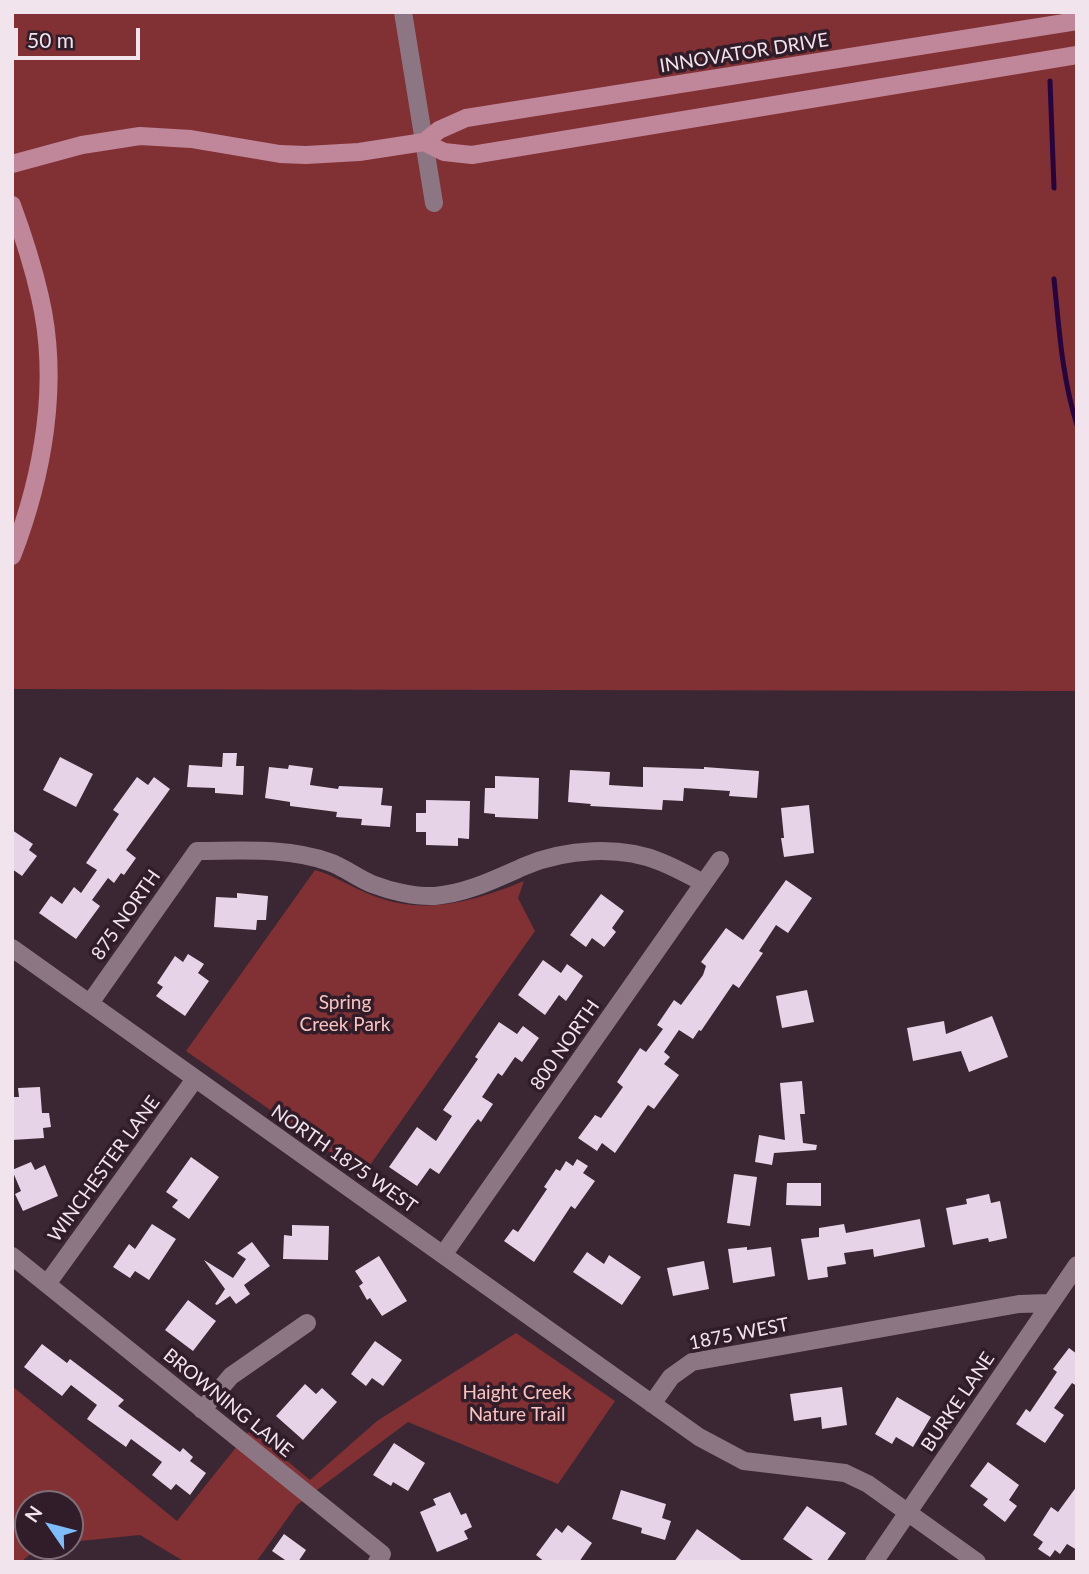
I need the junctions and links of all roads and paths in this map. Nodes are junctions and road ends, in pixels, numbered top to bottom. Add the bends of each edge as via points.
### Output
1 (403, 12) edge
2 (1077, 21) edge
3 (1077, 55) edge
4 (424, 142) junction
5 (12, 164) edge
6 (435, 204) dead end
7 (12, 205) edge
8 (12, 556) edge
9 (720, 860) dead end
10 (704, 883) junction
11 (12, 948) edge
12 (90, 1003) junction
13 (195, 1079) junction
14 (443, 1255) junction
15 (12, 1256) edge
16 (1077, 1265) edge
17 (47, 1284) junction
18 (1049, 1304) junction
19 (307, 1323) dead end
20 (652, 1404) junction
21 (202, 1409) junction
22 (909, 1513) junction
23 (379, 1558) edge
24 (874, 1562) edge
25 (977, 1562) edge

1 - 4 street
2 - 4 main road, INNOVATOR DRIVE via 466,118
3 - 4 main road, INNOVATOR DRIVE via 472,155 444,152
4 - 5 main road, INNOVATOR DRIVE via 306,155 141,136 101,141
4 - 6 street
7 - 8 main road via 40,298 48,382 39,470
9 - 10 street, 800 NORTH
10 - 12 street, 875 NORTH via 659,861 624,852 595,852 562,855 463,891 432,896 372,884 331,862 302,855 197,851
10 - 14 street, 800 NORTH
11 - 12 street, NORTH 1875 WEST
12 - 13 street, NORTH 1875 WEST
13 - 14 street, NORTH 1875 WEST
13 - 17 street, WINCHESTER LANE
14 - 20 street, NORTH 1875 WEST
15 - 17 street, BROWNING LANE
16 - 18 street, BURKE LANE
17 - 21 street, BROWNING LANE
18 - 20 street, 1875 WEST via 1019,1304 692,1362 671,1377
18 - 22 street, BURKE LANE
19 - 21 street via 231,1377
20 - 22 street via 744,1461 845,1473
21 - 23 street, BROWNING LANE
22 - 24 street, BURKE LANE
22 - 25 street

